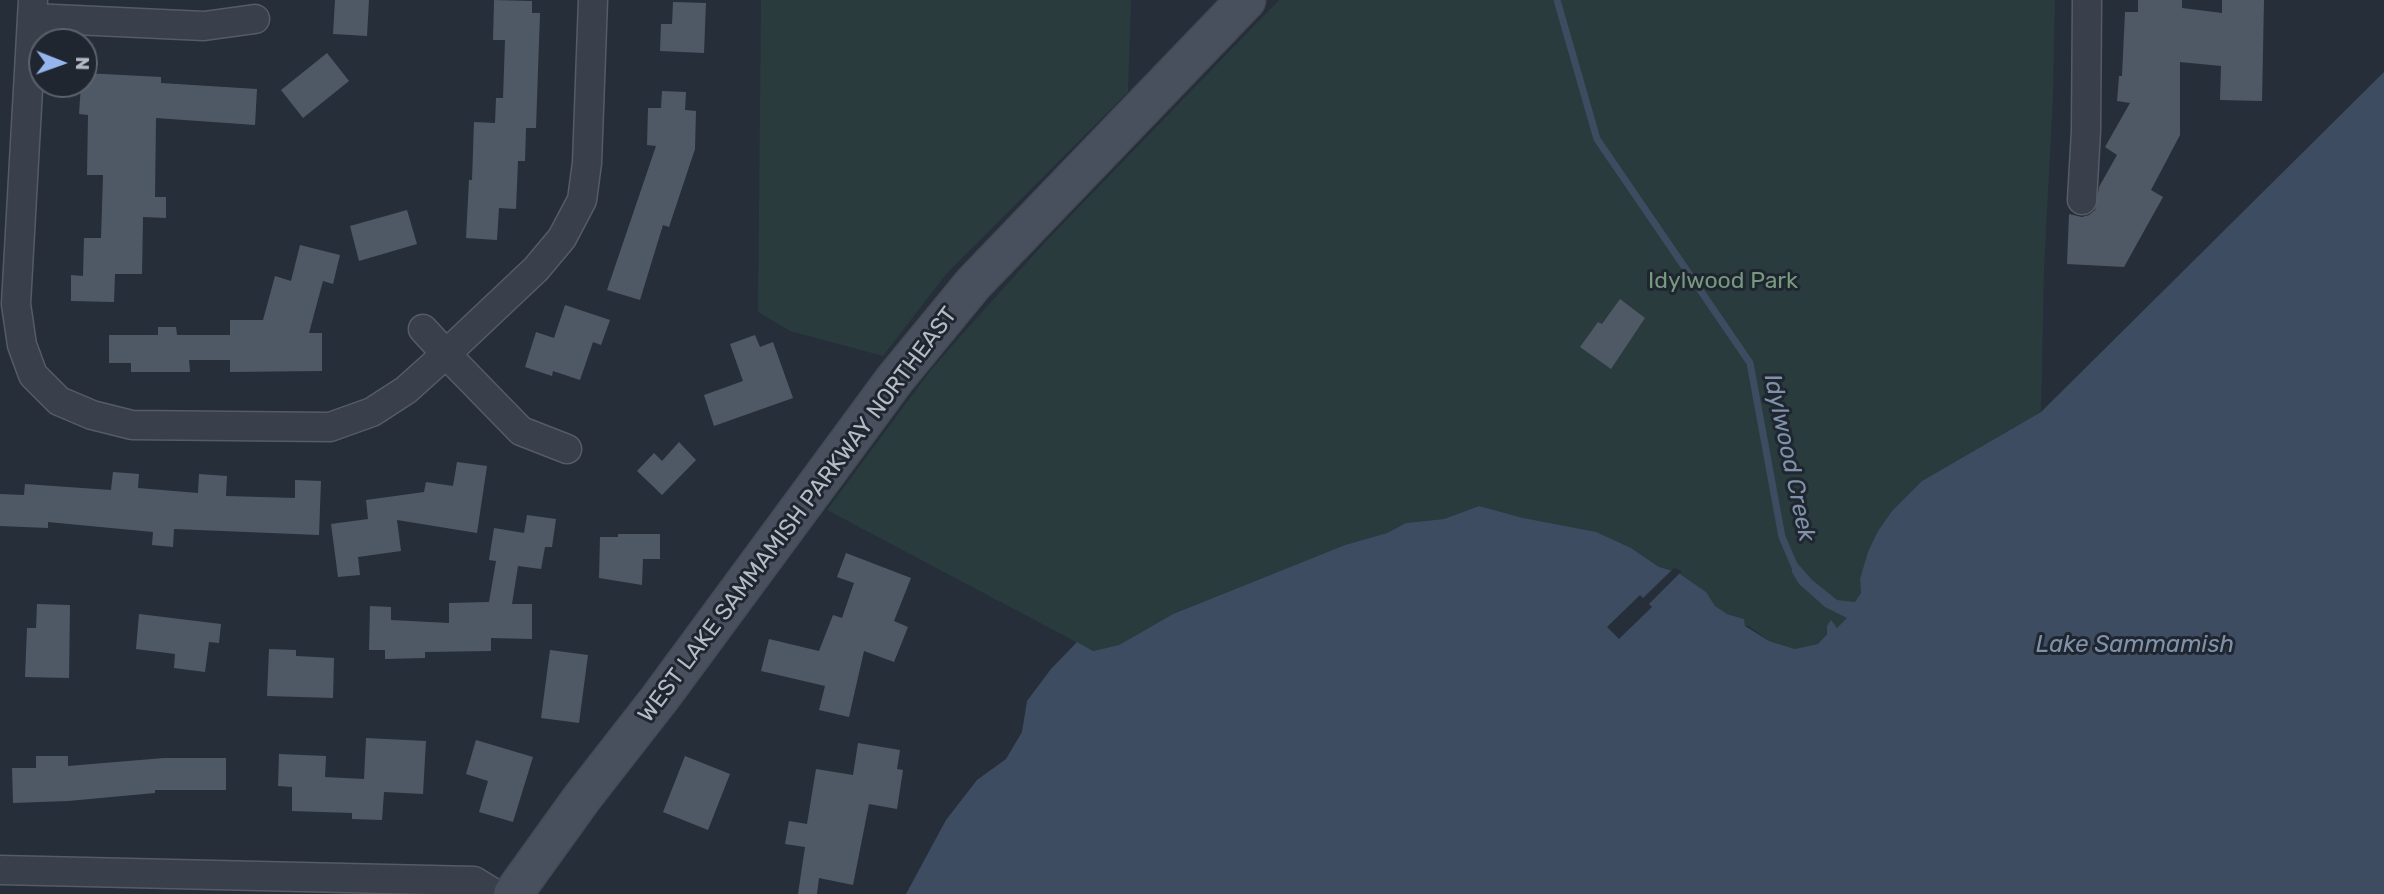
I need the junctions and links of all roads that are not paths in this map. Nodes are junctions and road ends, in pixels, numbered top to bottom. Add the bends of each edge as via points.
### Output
1 (593, 0) edge
2 (1247, 0) edge
3 (2087, 0) edge
4 (33, 9) edge
5 (255, 19) dead end
6 (2082, 200) dead end
7 (423, 329) dead end
8 (446, 354) junction
9 (567, 449) dead end
10 (0, 870) edge
11 (495, 894) edge
12 (513, 894) edge

1 - 8 street via 582,200 562,238 536,269
2 - 12 main road, WEST LAKE SAMMAMISH PARKWAY NORTHEAST via 974,284 904,369
3 - 6 street
4 - 5 street via 204,26
4 - 8 street via 16,304 22,345 33,375 58,401 132,425 330,427 372,412 406,390
7 - 8 street
8 - 9 street via 521,431
10 - 11 street via 474,881

